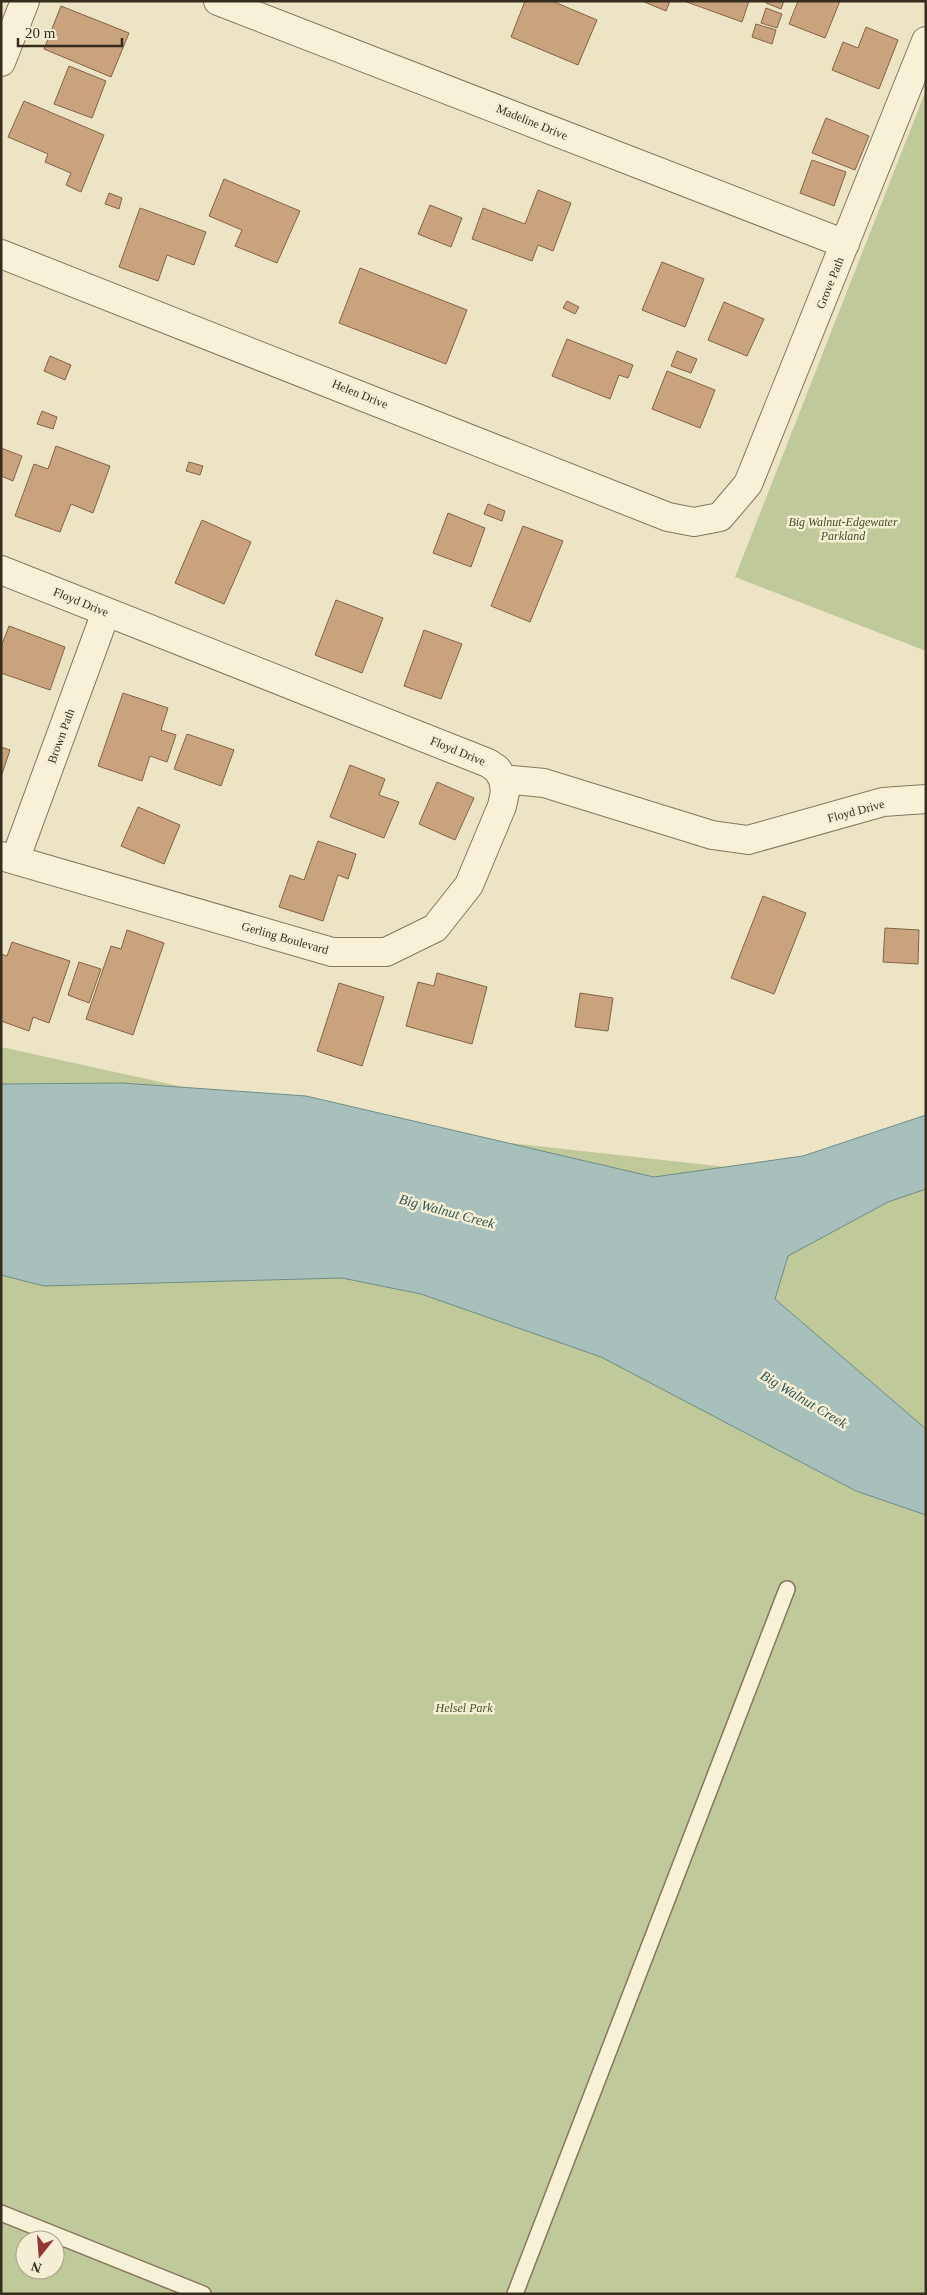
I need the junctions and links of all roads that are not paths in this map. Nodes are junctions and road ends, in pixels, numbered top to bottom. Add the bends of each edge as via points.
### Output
1 (25, 1) edge
2 (218, 1) edge
3 (926, 41) edge
4 (1, 62) edge
5 (846, 244) junction
6 (1, 254) edge
7 (720, 517) joint
8 (1, 570) edge
9 (106, 612) junction
10 (503, 779) junction
11 (926, 799) edge
12 (8, 858) edge
13 (788, 1589) dead end
14 (1, 2213) edge
15 (203, 2294) edge
16 (515, 2294) edge

1 - 4 street
2 - 5 street, Madeline Drive
3 - 5 street, Grove Path
5 - 7 street, Grove Path via 748,484
6 - 7 street, Helen Drive via 668,517 694,522
8 - 9 street, Floyd Drive
9 - 10 street, Floyd Drive via 488,763
9 - 12 street, Brown Path
10 - 11 street, Floyd Drive via 544,783 712,835 748,840 883,802
10 - 12 street, Gerling Boulevard via 502,806 469,886 435,928 386,952 332,952
13 - 16 lane
14 - 15 lane

